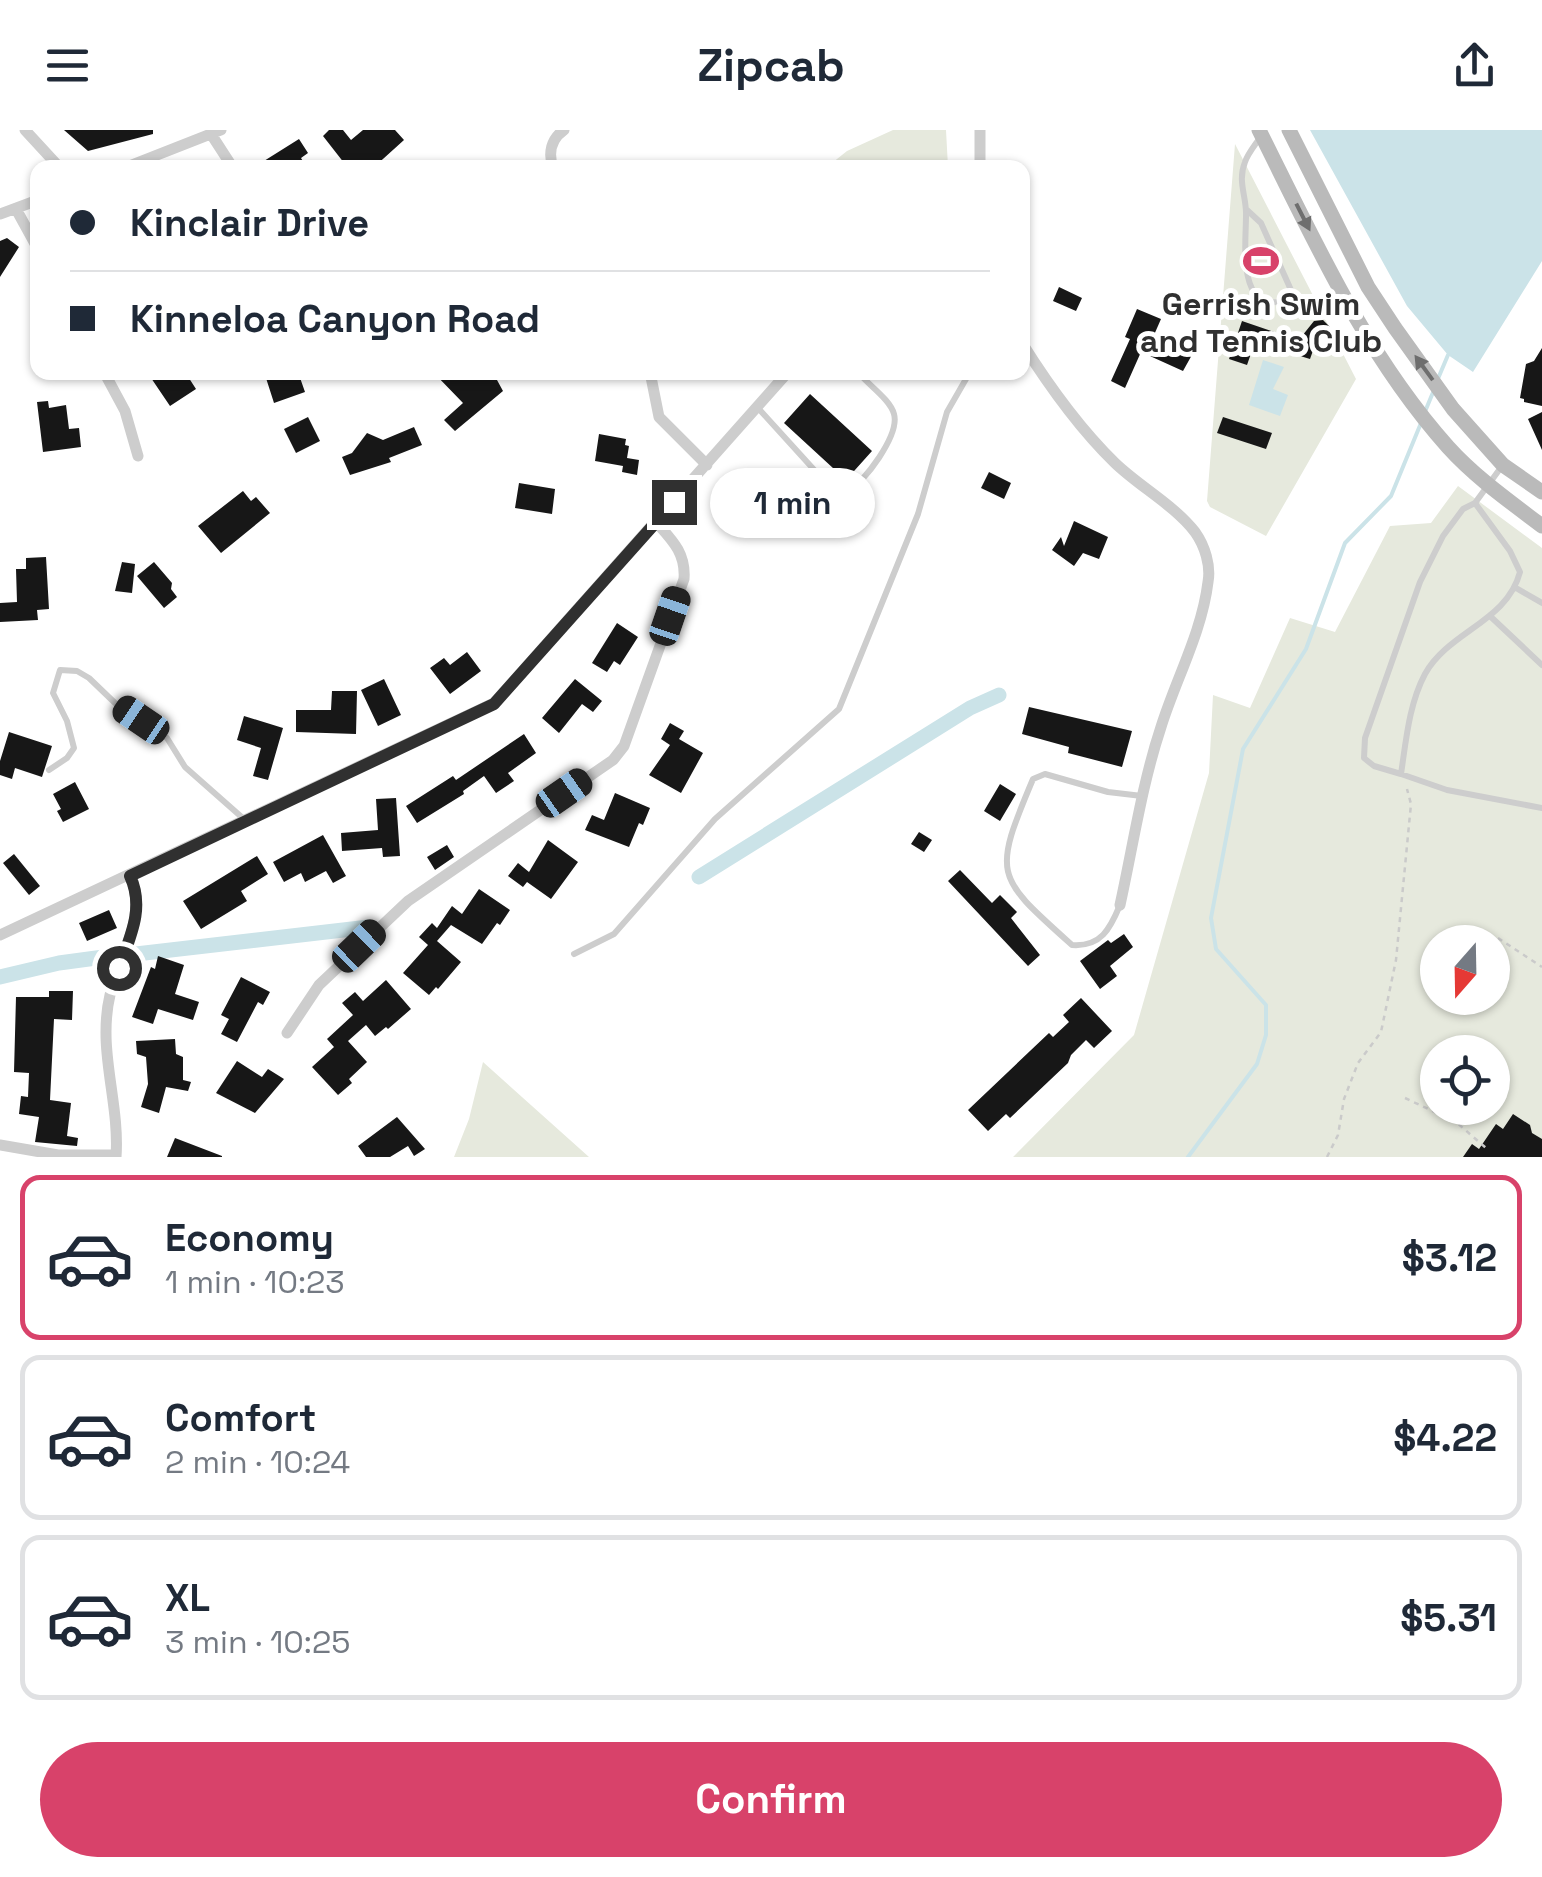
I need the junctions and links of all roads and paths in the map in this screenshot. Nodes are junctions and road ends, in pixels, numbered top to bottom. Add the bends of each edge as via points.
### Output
1 (25, 130) edge
2 (564, 130) edge
3 (980, 130) edge
4 (1289, 130) edge
5 (216, 132) edge
6 (1260, 132) edge
7 (53, 160) edge
8 (144, 160) edge
9 (228, 160) edge
10 (552, 160) edge
11 (980, 160) edge
12 (30, 203) edge
13 (16, 208) junction
14 (1247, 210) junction
15 (0, 214) edge
16 (30, 234) edge
17 (1030, 356) edge
18 (108, 380) edge
19 (651, 380) edge
20 (781, 380) edge
21 (866, 380) edge
22 (965, 380) edge
23 (758, 407) junction
24 (138, 456) dead end
25 (707, 465) junction
26 (1503, 465) junction
27 (1488, 485) junction
28 (1542, 492) edge
29 (1474, 503) junction
30 (656, 522) junction
31 (1542, 526) edge
32 (1516, 588) junction
33 (1542, 603) edge
34 (1491, 618) junction
35 (1542, 665) edge
36 (48, 770) dead end
37 (1401, 774) junction
38 (1144, 796) junction
39 (1542, 808) edge
40 (246, 821) junction
41 (130, 876) junction
42 (1120, 904) joint
43 (0, 935) edge
44 (1510, 946) edge
45 (574, 954) dead end
46 (1542, 968) edge
47 (287, 1034) dead end
48 (1406, 1098) dead end
49 (0, 1145) edge
50 (1486, 1148) dead end
51 (116, 1156) edge
52 (1327, 1157) edge

1 - 7 street
2 - 10 street via 554,138
3 - 11 street
26 -> 4 main road via 1453,409 1368,288
5 - 8 street
5 - 9 street
6 - 14 lane via 1240,186
6 -> 27 main road via 1388,370 1449,448
12 - 13 street
13 - 15 street
13 - 16 street
14 - 14 lane via 1244,253 1253,292 1278,303 1289,299 1261,223
17 - 38 street via 1113,462 1180,516 1207,556 1199,620
18 - 24 street
19 - 25 street via 660,417
20 - 23 street
21 - 23 lane via 892,409 894,424 866,477 847,492 826,484
22 - 45 lane via 946,412 918,514 839,710 715,819 614,934
23 - 25 street
25 - 30 street
26 - 27 lane
26 - 28 main road
27 - 29 lane
27 - 31 main road
29 - 32 lane via 1515,561
29 - 37 lane via 1443,536 1420,582 1366,738 1364,758
30 - 40 street via 494,704
30 - 47 street via 678,547 684,579 624,746 408,901 319,984
32 - 33 lane
32 - 34 lane
34 - 35 lane
34 - 37 lane via 1454,640 1426,672
36 - 40 lane via 74,748 53,693 60,670 77,671 167,738 185,766
37 - 39 lane
37 - 52 path via 1410,804 1396,960 1381,1032 1358,1064
38 - 42 street
38 - 42 lane via 1046,774 1033,779 1005,852 1012,886 1072,945 1098,940
40 - 41 street
41 - 43 street
41 - 51 street via 137,914 105,1034
44 - 46 path
48 - 50 path via 1456,1122
49 - 51 street

